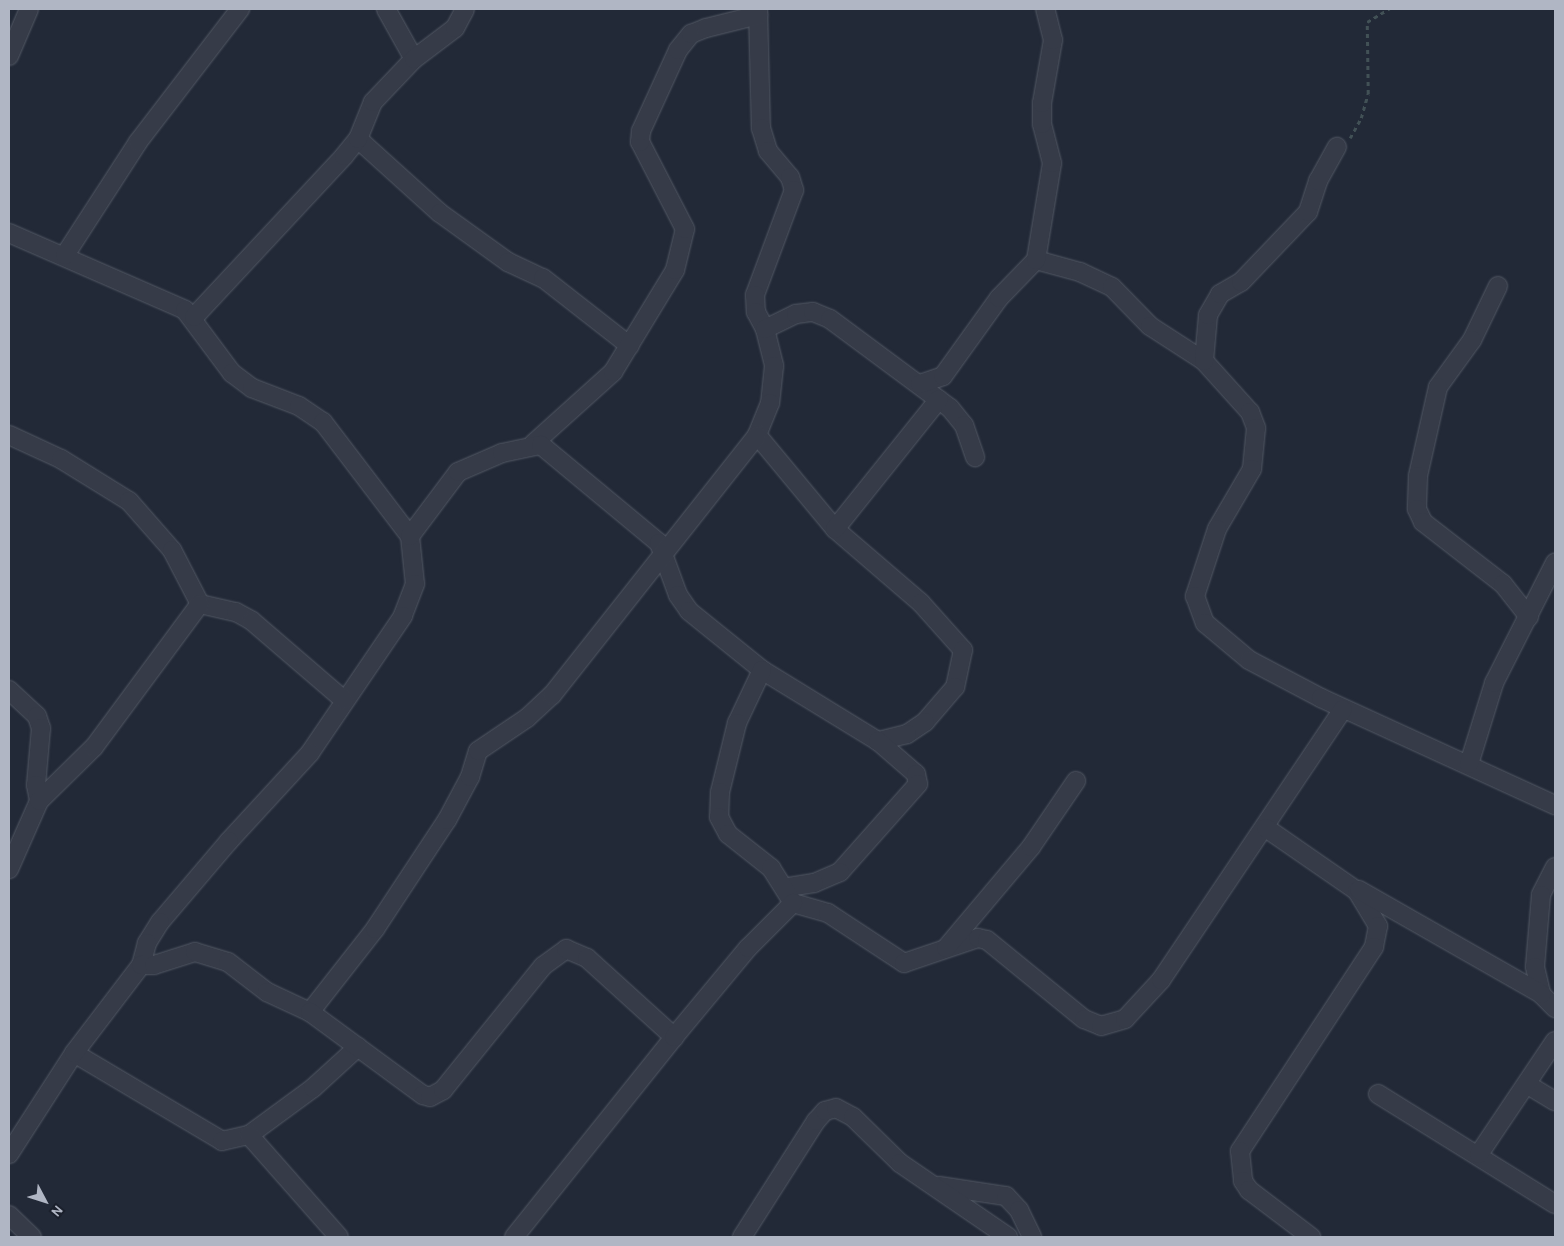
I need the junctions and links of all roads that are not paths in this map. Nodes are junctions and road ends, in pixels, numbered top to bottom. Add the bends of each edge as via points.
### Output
1 (29, 9) edge
2 (240, 9) edge
3 (386, 9) edge
4 (465, 9) edge
5 (1044, 9) edge
6 (758, 12) edge
7 (9, 52) edge
8 (414, 59) junction
9 (358, 139) junction
10 (1337, 147) road end
11 (9, 233) edge
12 (65, 256) junction
13 (1036, 260) junction
14 (1498, 286) dead end
15 (194, 317) junction
16 (765, 329) junction
17 (630, 346) junction
18 (1204, 361) junction
19 (920, 384) junction
20 (939, 399) junction
21 (9, 435) edge
22 (758, 435) junction
23 (533, 444) junction
24 (976, 458) dead end
25 (835, 529) junction
26 (410, 536) junction
27 (664, 553) junction
28 (1555, 563) edge
29 (200, 604) junction
30 (1529, 616) junction
31 (762, 670) junction
32 (9, 690) edge
33 (344, 700) junction
34 (1343, 709) junction
35 (878, 742) junction
36 (1470, 764) junction
37 (1076, 781) dead end
38 (39, 801) junction
39 (1555, 805) edge
40 (1266, 828) junction
41 (1555, 867) edge
42 (9, 869) edge
43 (1348, 884) junction
44 (784, 888) junction
45 (793, 903) junction
46 (942, 952) junction
47 (141, 964) junction
48 (1541, 994) junction
49 (1555, 1008) edge
50 (310, 1012) junction
51 (674, 1036) junction
52 (1555, 1041) edge
53 (358, 1047) junction
54 (74, 1053) junction
55 (1528, 1085) junction
56 (1378, 1094) dead end
57 (1555, 1101) edge
58 (249, 1135) junction
59 (9, 1154) edge
60 (1479, 1154) junction
61 (940, 1186) junction
62 (1555, 1204) edge
63 (9, 1215) edge
64 (32, 1237) edge
65 (339, 1237) edge
66 (514, 1237) edge
67 (742, 1237) edge
68 (1008, 1237) edge
69 (1032, 1237) edge
70 (1311, 1237) edge

1 - 7 street
2 - 12 street via 138,142
3 - 8 street
4 - 8 street via 455,28
5 - 13 street via 1053,40 1042,102 1042,124 1052,163
6 - 16 street via 762,128 768,151 790,177 794,190 756,285 756,312
6 - 17 street via 706,28 683,42 641,131 641,149 685,229 675,270
8 - 9 street via 373,102
9 - 15 street via 275,234
9 - 17 street via 440,213 508,262 543,278
10 - 18 street via 1318,181 1308,212 1241,282 1220,294 1208,315
11 - 12 street
12 - 15 street
13 - 18 street via 1080,272 1112,287 1150,326
13 - 19 street via 999,298 943,376
14 - 30 street via 1472,340 1438,387 1418,476 1416,509 1423,522 1503,584
15 - 26 street via 232,372 252,388 298,406 323,422
16 - 19 street via 796,314 813,312 830,318
16 - 22 street via 773,352 773,385
17 - 23 street via 613,372
18 - 34 street via 1250,412 1256,428 1256,450 1247,480 1214,535 1200,572 1196,606 1205,623 1249,660
19 - 20 street
20 - 24 street via 964,425
20 - 25 street
21 - 29 street via 61,459 129,501 172,550
22 - 25 street
22 - 27 street
23 - 26 street via 458,472
23 - 27 street via 547,448 653,538
25 - 35 street via 921,602 963,650 955,687 925,722 907,734
26 - 33 street via 415,584 411,601
27 - 31 street via 683,604
27 - 50 street via 552,695 527,718 478,751 470,777 447,820 375,929
28 - 30 street
29 - 33 street via 236,612 252,621
29 - 38 street via 74,771
30 - 36 street via 1494,683
31 - 35 street
31 - 44 street via 737,723 720,792 719,816 728,834 771,868
32 - 38 street via 37,716 41,728 36,766
33 - 47 street via 310,753 174,904 147,943
34 - 36 street
34 - 40 street
35 - 44 street via 916,774 918,784 840,872 814,883
36 - 39 street
37 - 46 street via 1030,847
38 - 42 street
40 - 43 street
40 - 46 street via 1161,980 1139,1008 1114,1024 1101,1026 1084,1019 987,940 978,938
41 - 48 street via 1541,895 1536,926 1536,967
43 - 48 street
43 - 70 street via 1365,902 1378,926 1374,947 1240,1150 1243,1182 1249,1190
44 - 45 street
45 - 46 street via 828,913 896,960 911,963
45 - 51 street via 748,948
47 - 50 street via 206,952 228,962 267,992
47 - 54 street
48 - 49 street
50 - 53 street
51 - 53 street via 587,958 566,949 544,966 436,1095 423,1095
51 - 66 street
52 - 55 street
53 - 58 street via 312,1088
54 - 58 street via 222,1141
54 - 59 street
55 - 57 street
55 - 60 street
56 - 60 street
58 - 65 street
60 - 62 street
61 - 67 street via 900,1162 853,1117 836,1108 816,1121
61 - 68 street
61 - 69 street via 1006,1196 1019,1210
63 - 64 street

